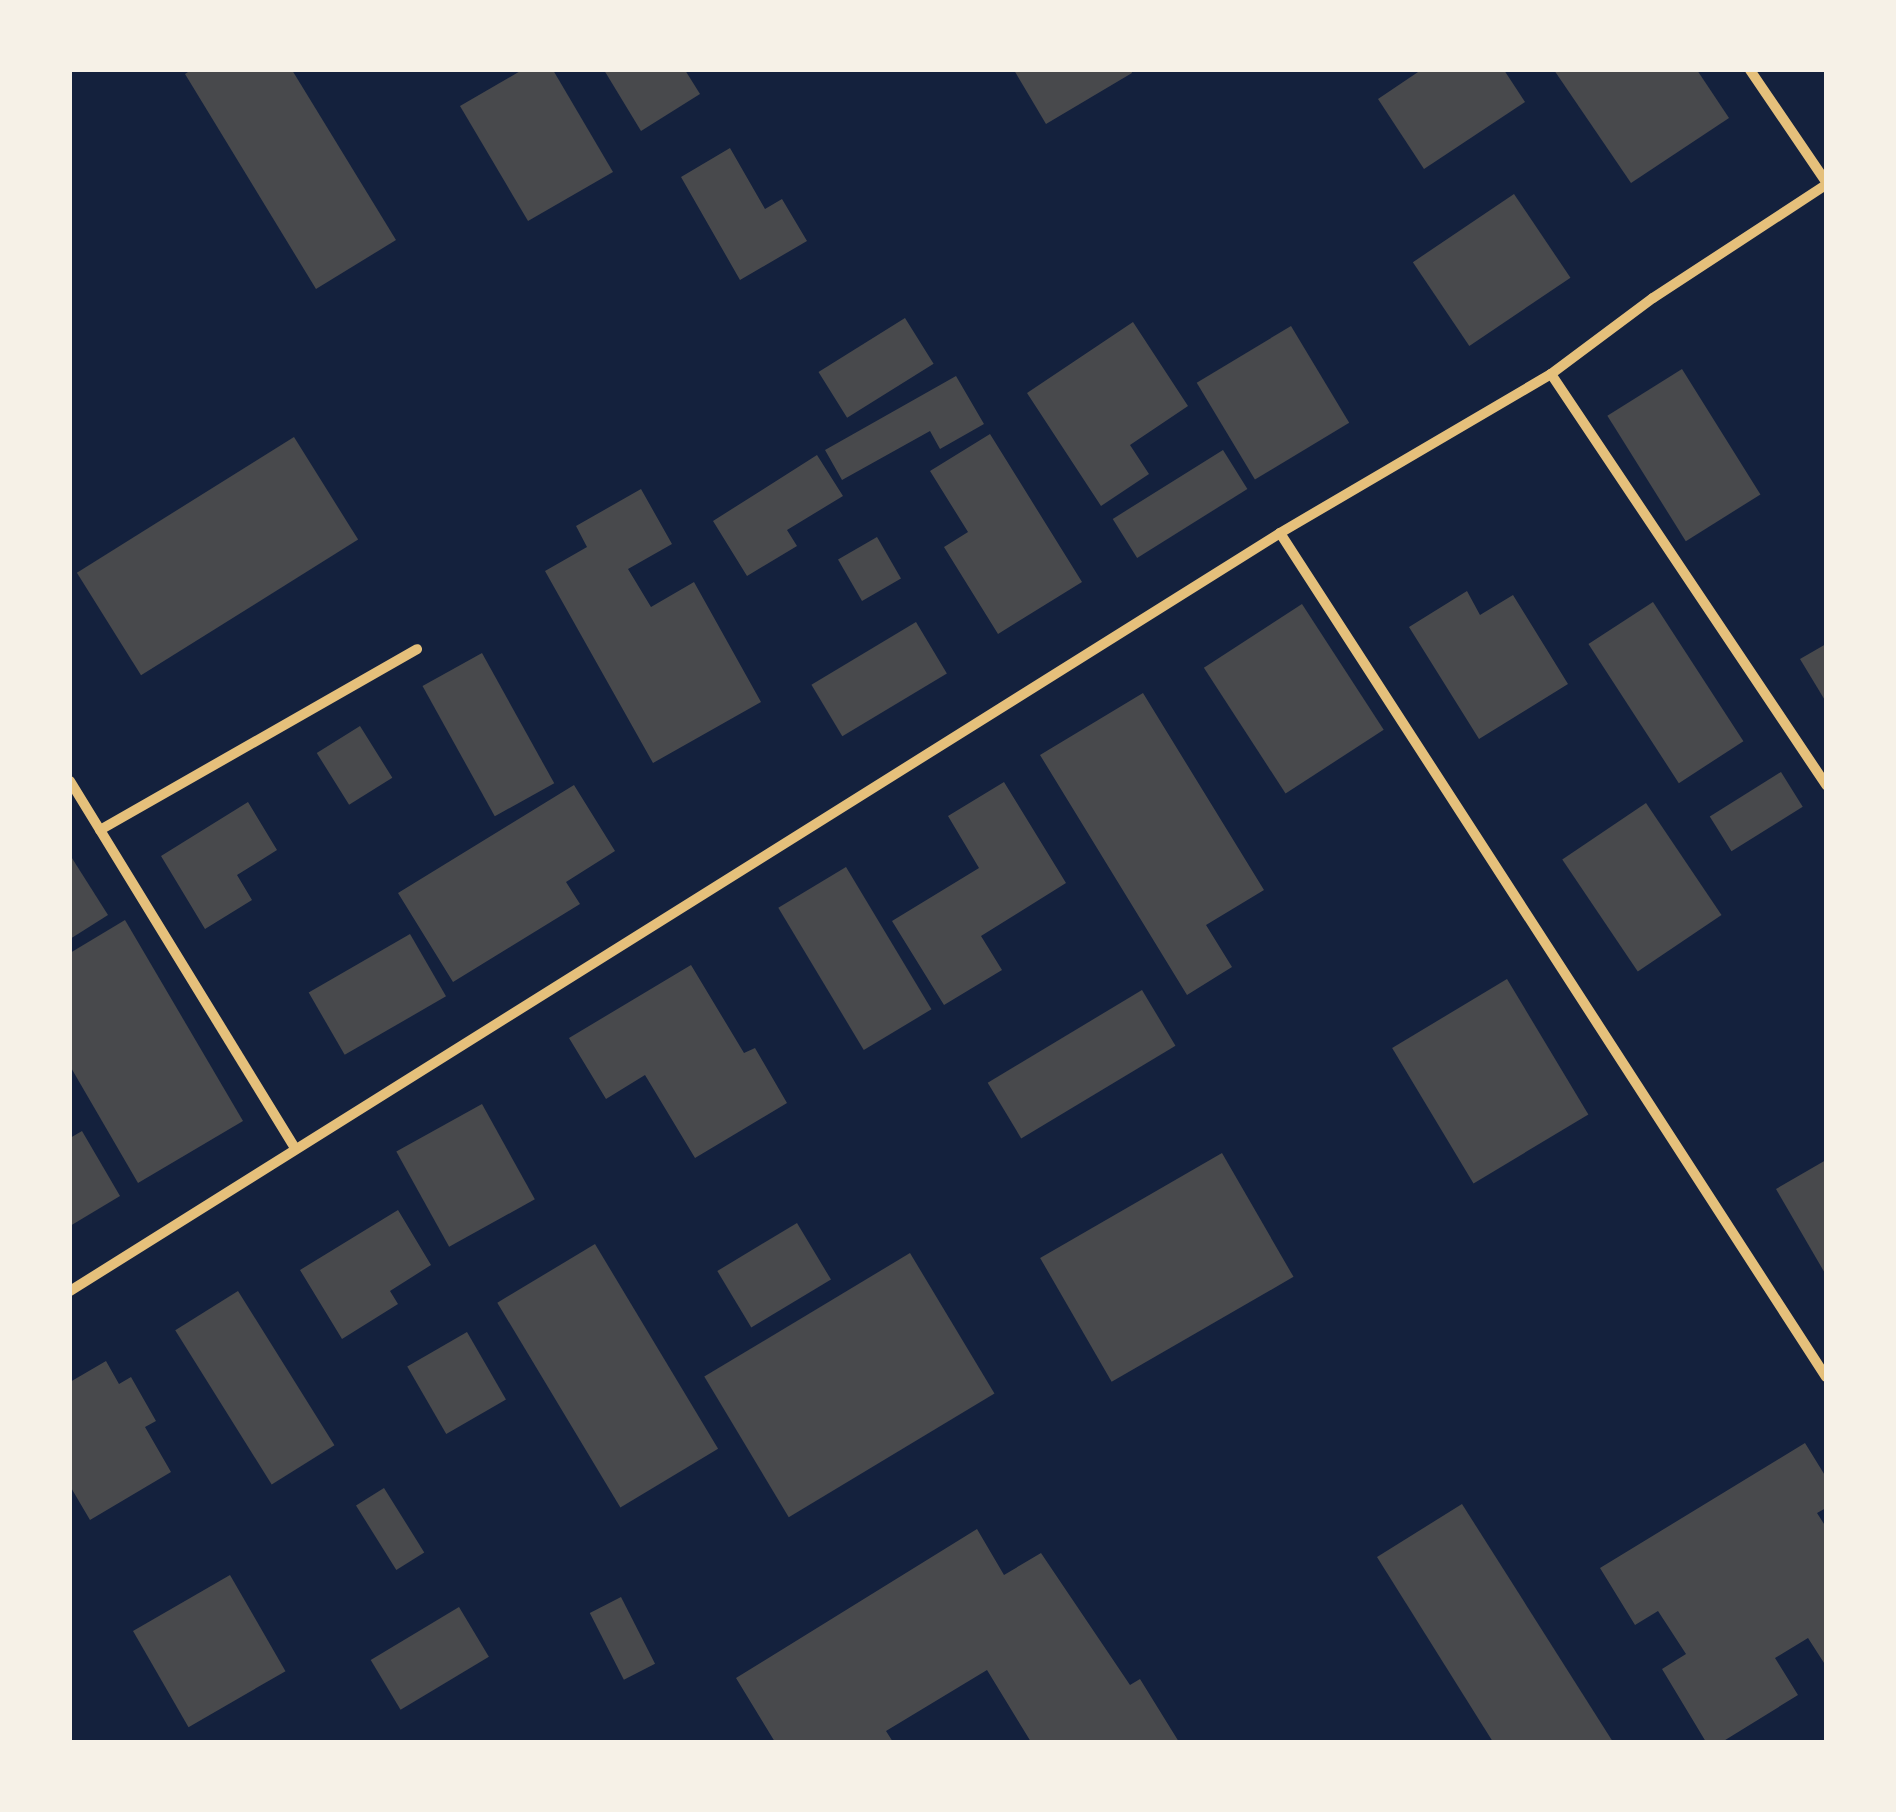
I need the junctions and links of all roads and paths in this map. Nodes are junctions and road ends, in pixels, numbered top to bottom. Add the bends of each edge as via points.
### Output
1 (1750, 70) edge
2 (1826, 184) edge
3 (1551, 374) junction
4 (1280, 533) junction
5 (417, 650) dead end
6 (70, 781) edge
7 (1826, 785) edge
8 (100, 830) junction
9 (294, 1146) junction
10 (70, 1291) edge
11 (1826, 1377) edge

1 - 2 street
2 - 3 street
3 - 4 street
3 - 7 street
4 - 9 street
4 - 11 street
5 - 8 street
6 - 8 street
8 - 9 street
9 - 10 street

